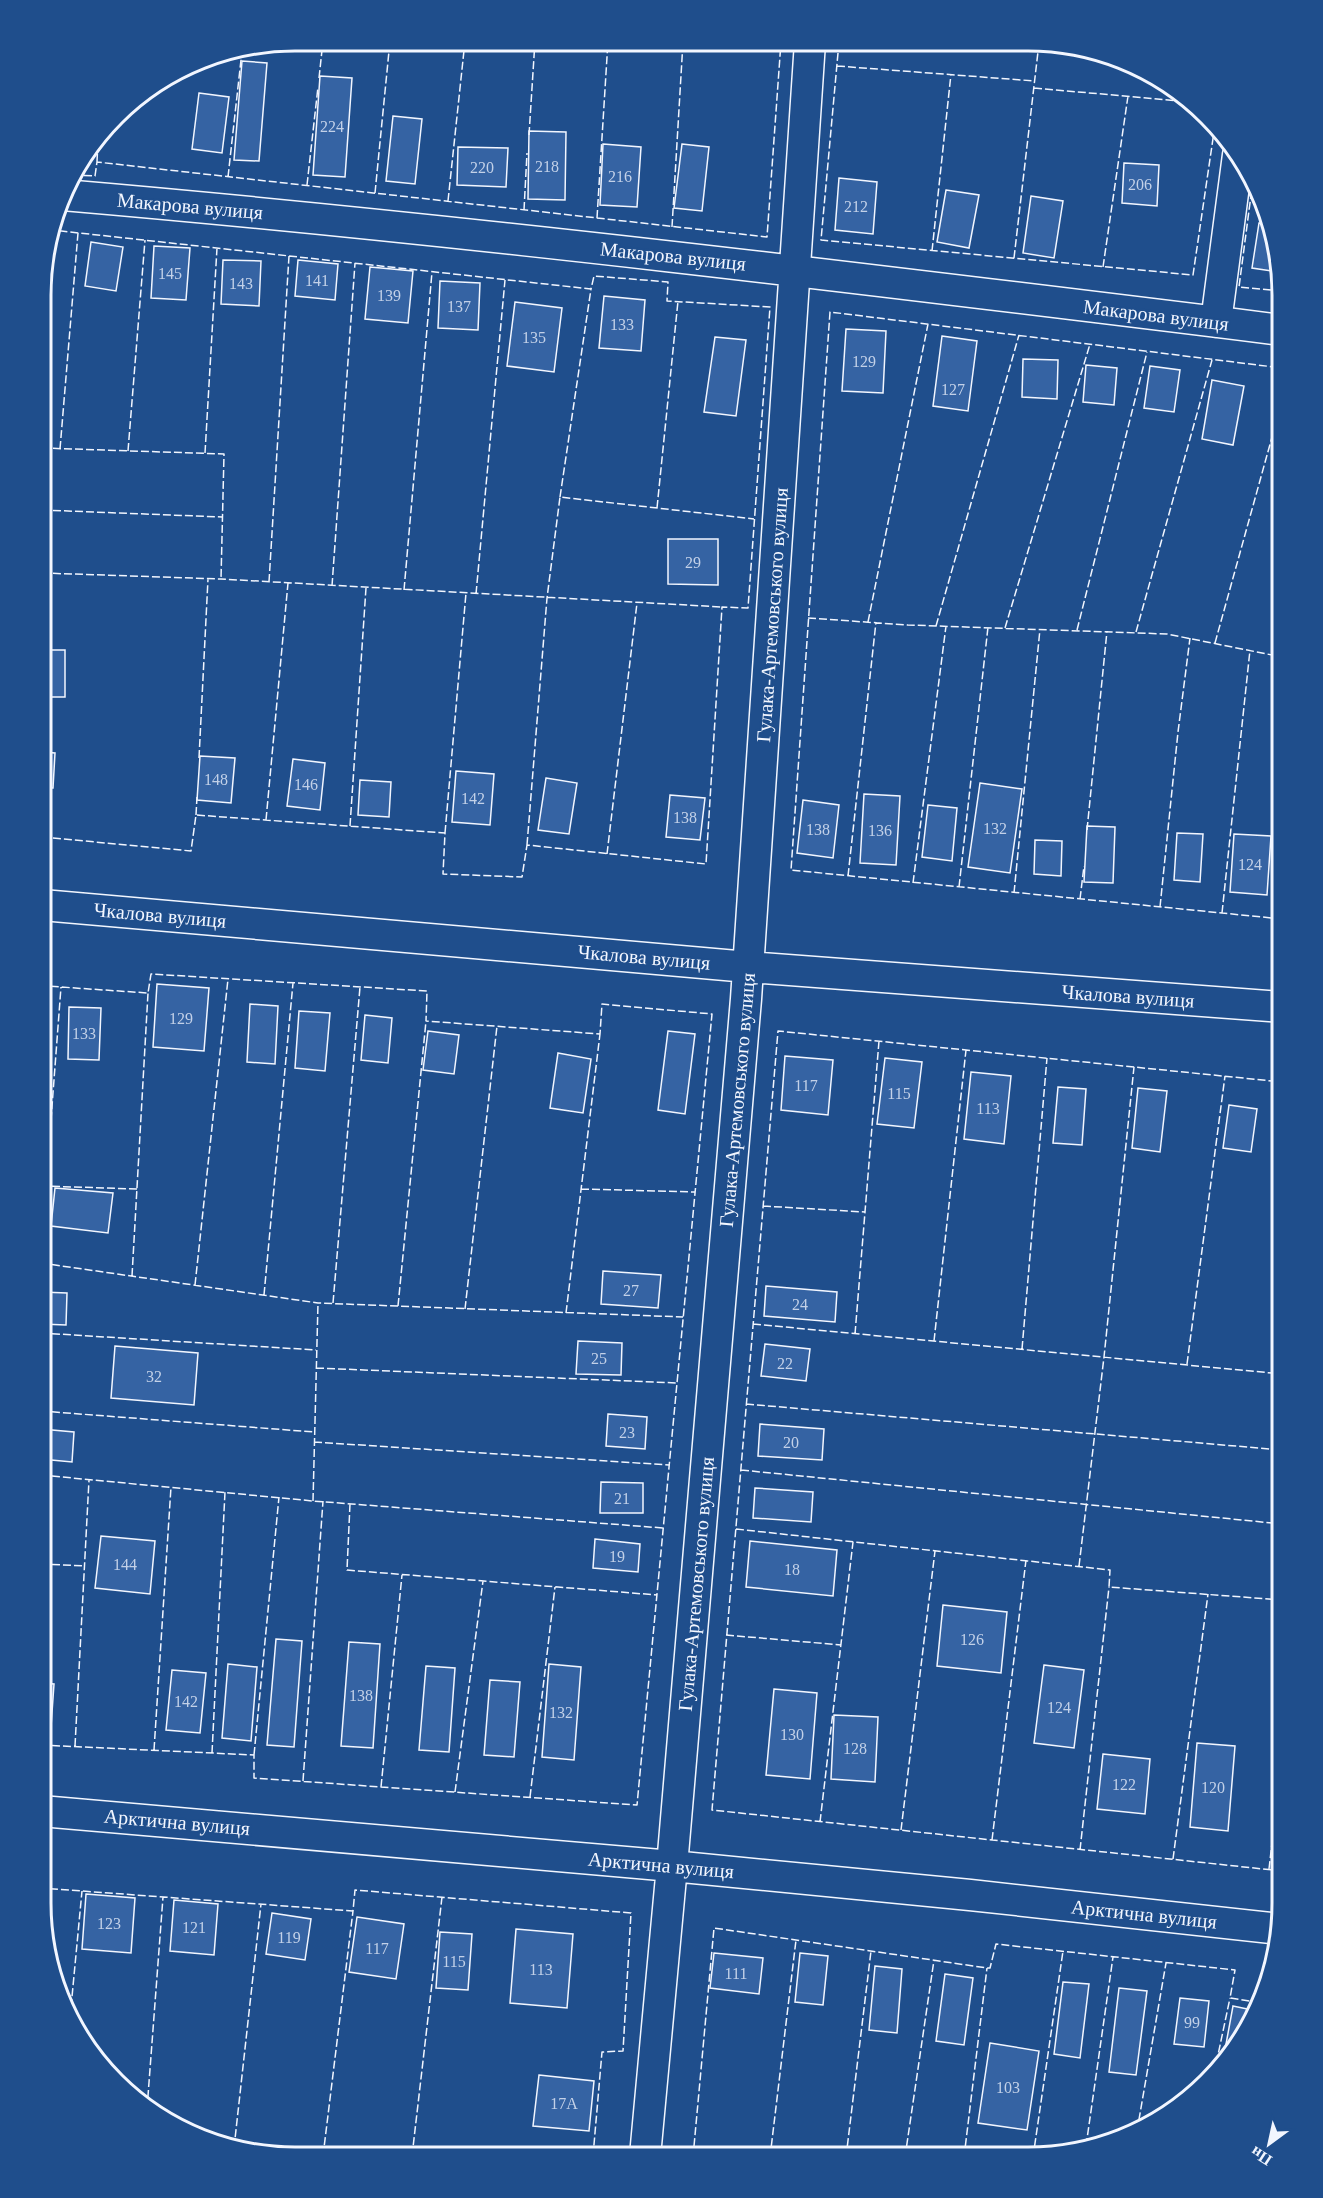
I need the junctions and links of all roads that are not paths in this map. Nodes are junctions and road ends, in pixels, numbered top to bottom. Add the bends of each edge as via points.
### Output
1 (809, 51) edge
2 (1236, 168) edge
3 (72, 196) edge
4 (795, 269) junction
5 (1216, 322) junction
6 (1272, 329) edge
7 (51, 906) edge
8 (748, 967) junction
9 (1272, 1006) edge
10 (51, 1811) edge
11 (672, 1866) junction
12 (1270, 1928) edge
13 (646, 2147) edge

1 - 4 street, Гулака-Артемовського вулиця
2 - 5 street
3 - 4 street, Макарова вулиця
4 - 5 street, Макарова вулиця
4 - 8 street, Гулака-Артемовського вулиця
5 - 6 street, Макарова вулиця
7 - 8 street, Чкалова вулиця
8 - 9 street, Чкалова вулиця
8 - 11 street, Гулака-Артемовського вулиця
10 - 11 street, Арктична вулиця
11 - 12 street, Арктична вулиця
11 - 13 street, Гулака-Артемовського вулиця

